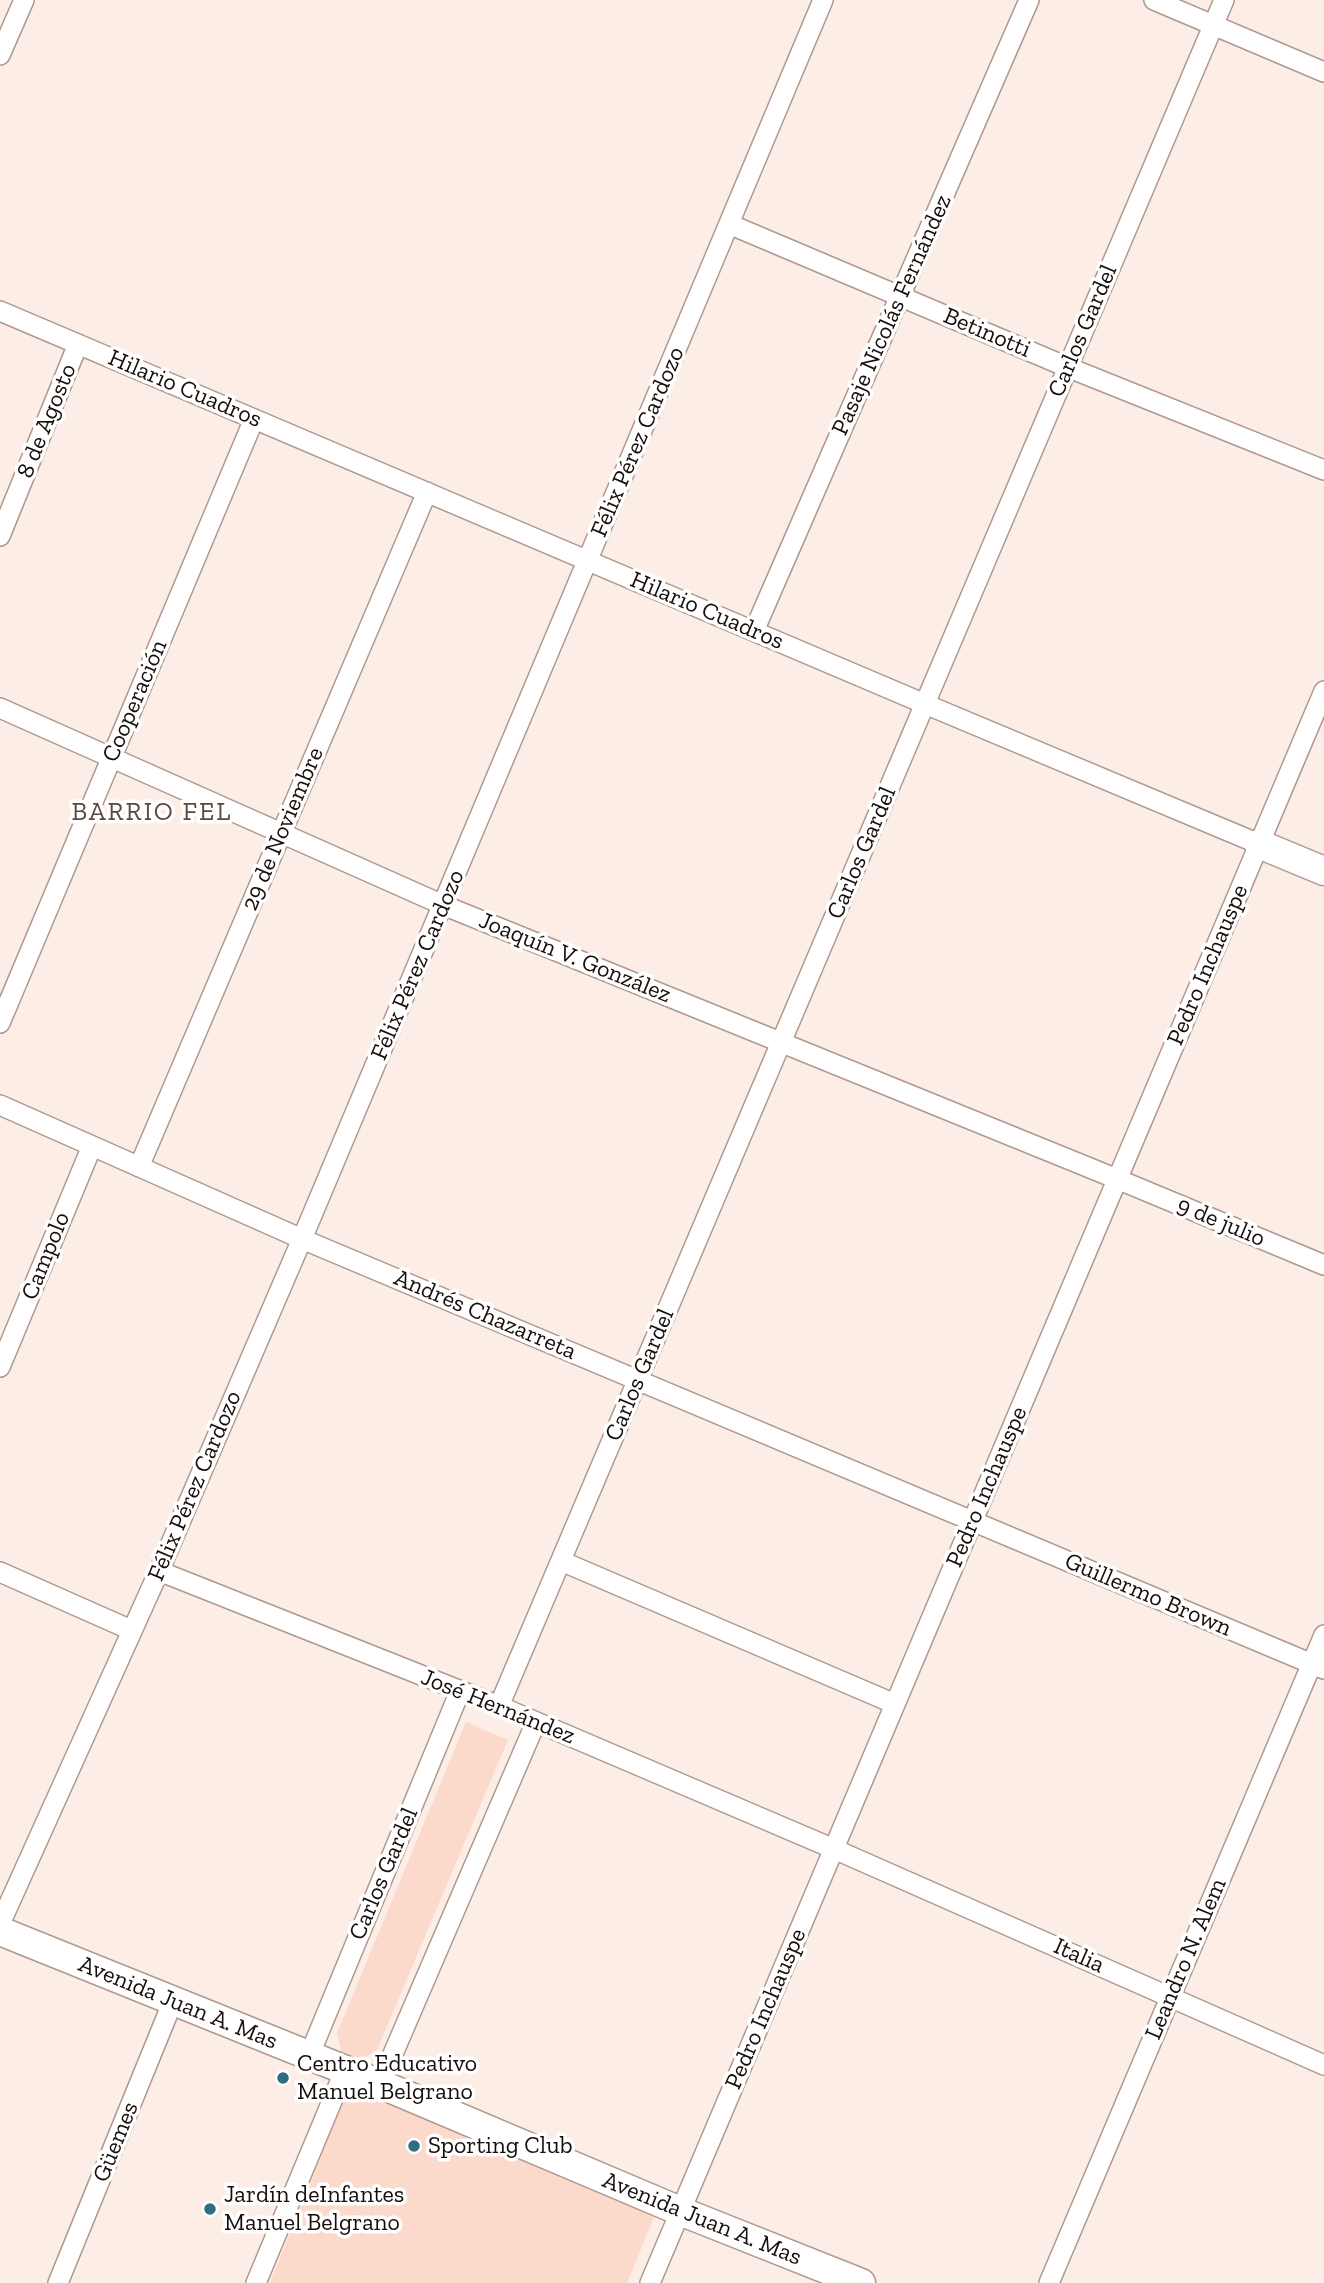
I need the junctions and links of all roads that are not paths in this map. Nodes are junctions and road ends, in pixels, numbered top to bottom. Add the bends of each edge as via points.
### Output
1 (24, 0) edge
2 (823, 0) edge
3 (1030, 0) edge
4 (1154, 0) edge
5 (1223, 0) edge
6 (1213, 25) junction
7 (0, 55) edge
8 (1324, 72) edge
9 (729, 224) junction
10 (900, 296) junction
11 (0, 311) edge
12 (78, 344) junction
13 (1067, 368) junction
14 (254, 418) junction
15 (1324, 470) edge
16 (427, 492) junction
17 (0, 536) edge
18 (589, 561) junction
19 (754, 631) junction
20 (1324, 691) edge
21 (925, 704) junction
22 (0, 708) edge
23 (111, 757) junction
24 (281, 833) junction
25 (1259, 844) junction
26 (1324, 871) edge
27 (443, 905) junction
28 (0, 1023) edge
29 (781, 1042) junction
30 (0, 1105) edge
31 (92, 1146) junction
32 (139, 1167) junction
33 (1117, 1179) junction
34 (302, 1239) junction
35 (1324, 1265) edge
36 (0, 1367) edge
37 (638, 1379) junction
38 (972, 1521) junction
39 (561, 1561) junction
40 (159, 1571) junction
41 (0, 1572) edge
42 (131, 1630) junction
43 (1324, 1635) edge
44 (1318, 1666) edge
45 (460, 1691) junction
46 (895, 1704) junction
47 (499, 1706) junction
48 (536, 1722) junction
49 (834, 1849) junction
50 (0, 1924) edge
51 (0, 1931) edge
52 (1170, 1997) junction
53 (173, 2001) junction
54 (309, 2056) junction
55 (1324, 2065) edge
56 (345, 2070) junction
57 (380, 2084) junction
58 (680, 2211) junction
59 (58, 2283) edge
60 (256, 2283) edge
61 (650, 2283) edge
62 (861, 2283) edge
63 (1049, 2283) edge

1 - 7 street
2 - 9 street, Félix Pérez Cardozo
3 - 10 street, Pasaje Nicolás Fernández
4 - 6 street
5 - 6 street, Carlos Gardel
6 - 8 street
6 - 13 street, Carlos Gardel
9 - 10 street, Betinotti
9 - 18 street, Félix Pérez Cardozo
10 - 13 street, Betinotti
10 - 19 street, Pasaje Nicolás Fernández
11 - 12 street, Hilario Cuadros
12 - 14 street, Hilario Cuadros
12 - 17 street, 8 de Agosto
13 - 15 street, Betinotti
13 - 21 street, Carlos Gardel
14 - 16 street, Hilario Cuadros
14 - 23 street, Cooperación
16 - 18 street, Hilario Cuadros
16 - 24 street, 29 de Noviembre
18 - 19 street, Hilario Cuadros
18 - 27 street, Félix Pérez Cardozo
19 - 21 street, Hilario Cuadros
20 - 25 street, Pedro Inchauspe
21 - 25 street, Hilario Cuadros
21 - 29 street, Carlos Gardel
22 - 23 street, Joaquín V. González
23 - 24 street, Joaquín V. González
23 - 28 street, Cooperación
24 - 27 street, Joaquín V. González
24 - 32 street, 29 de Noviembre
25 - 26 main road
25 - 33 street, Pedro Inchauspe
27 - 29 street, Joaquín V. González
27 - 34 street, Félix Pérez Cardozo
29 - 33 street, Joaquín V. González
29 - 37 street, Carlos Gardel
30 - 31 street, Andrés Chazarreta
31 - 32 street, Andrés Chazarreta
31 - 36 street, Campolo
32 - 34 street, Andrés Chazarreta
33 - 35 street, 9 de julio
33 - 38 street, Pedro Inchauspe
34 - 37 street, Andrés Chazarreta
34 - 40 street, Félix Pérez Cardozo
37 - 38 street, Andrés Chazarreta
37 - 39 street, Carlos Gardel
38 - 44 street, Guillermo Brown
38 - 46 street, Pedro Inchauspe
39 - 46 street
39 - 47 street, Carlos Gardel
40 - 42 street, Félix Pérez Cardozo
40 - 45 street, José Hernández
41 - 42 street
42 - 50 street, Félix Pérez Cardozo
43 - 44 street, Leandro N. Alem
44 - 52 street, Leandro N. Alem
45 - 47 street, José Hernández
45 - 54 street, Carlos Gardel
46 - 49 street, Pedro Inchauspe
47 - 48 street, José Hernández
48 - 49 street, José Hernández
48 - 57 street
49 - 52 street, Italia
49 - 58 street, Pedro Inchauspe
51 - 53 main road, Avenida Juan A. Mas
52 - 55 street, Italia
52 - 63 street, Leandro N. Alem
53 - 54 main road, Avenida Juan A. Mas
53 - 59 street, Güemes
54 - 56 main road, Avenida Juan A. Mas
56 - 57 main road, Avenida Juan A. Mas
56 - 60 street
57 - 58 main road, Avenida Juan A. Mas
58 - 61 street, Pedro Inchauspe
58 - 62 main road, Avenida Juan A. Mas

